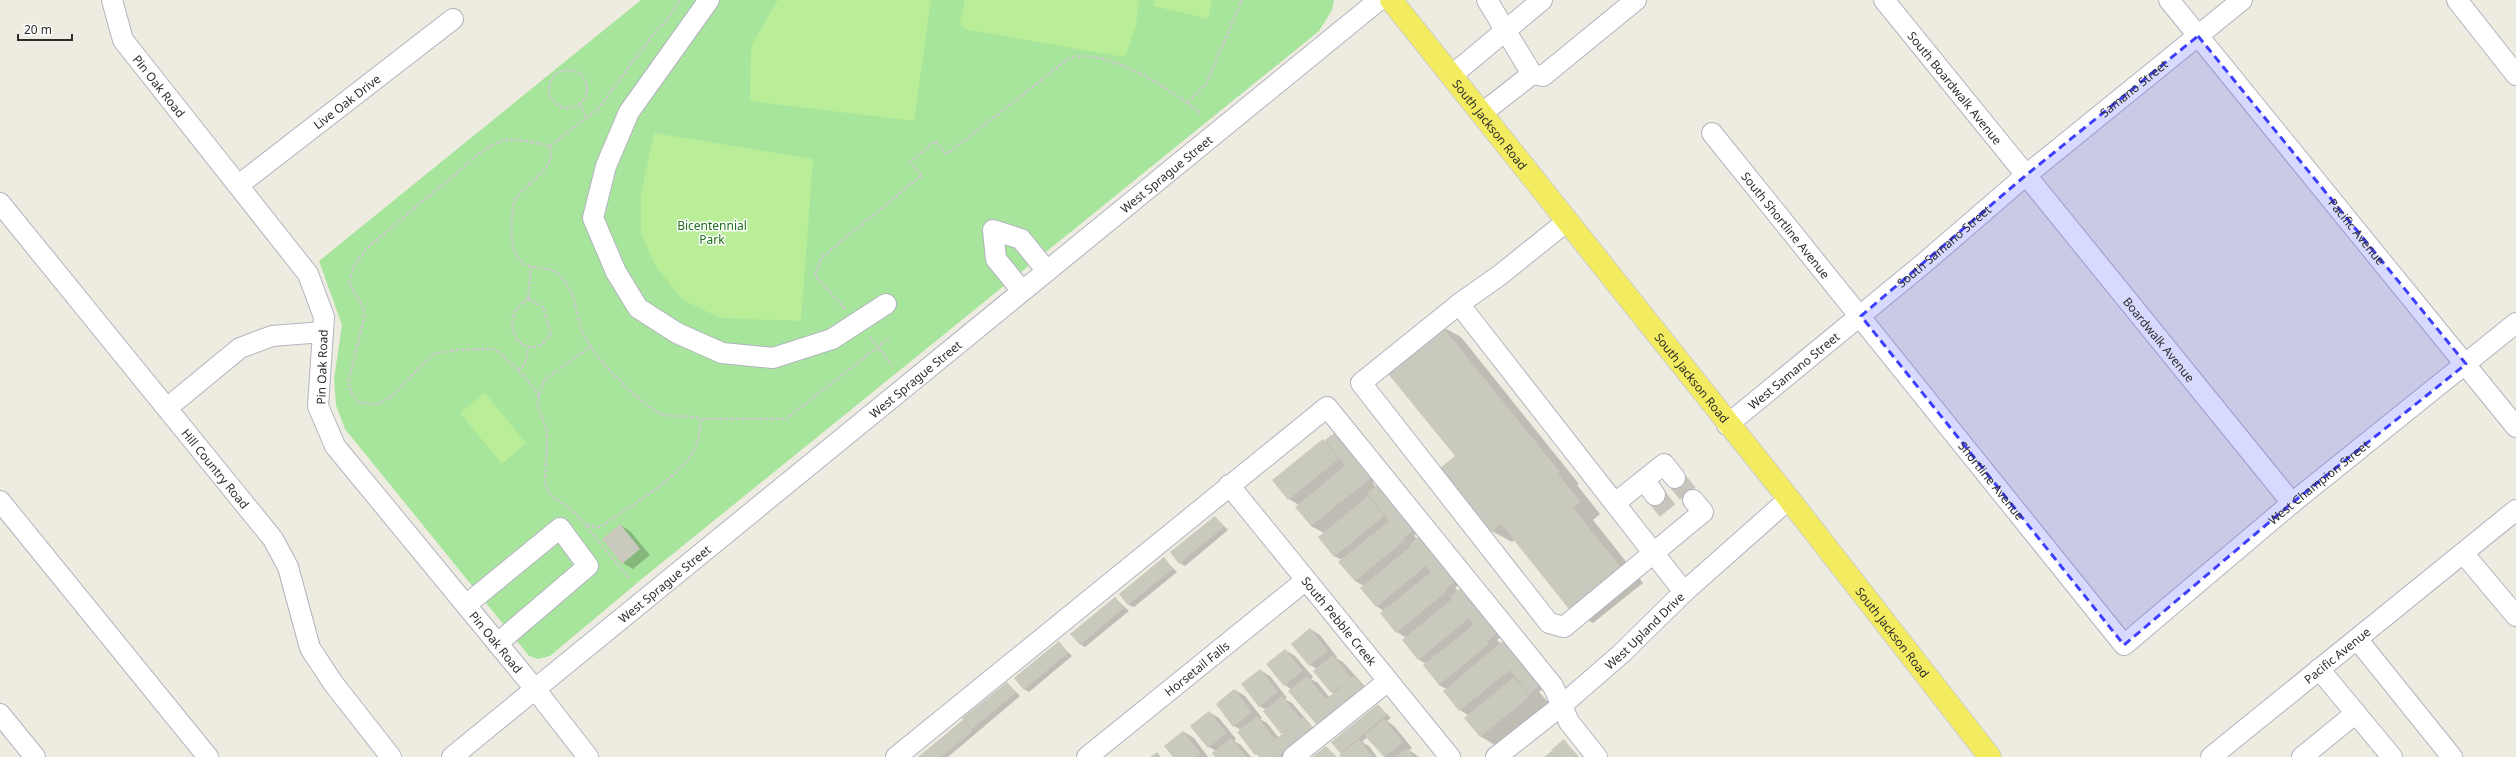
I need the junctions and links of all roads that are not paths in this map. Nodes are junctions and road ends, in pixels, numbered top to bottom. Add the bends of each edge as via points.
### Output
1 (112, 0) edge
2 (709, 0) edge
3 (1379, 0) edge
4 (1391, 0) edge
5 (1487, 0) edge
6 (1542, 0) edge
7 (1636, 0) edge
8 (1884, 0) edge
9 (2170, 0) edge
10 (2242, 0) edge
11 (2457, 0) edge
12 (453, 19) dead end
13 (1506, 30) junction
14 (2198, 36) junction
15 (1532, 74) junction
16 (2516, 75) edge
17 (1451, 76) junction
18 (1481, 114) junction
19 (1712, 133) dead end
20 (2025, 176) junction
21 (240, 184) junction
22 (0, 203) edge
23 (1566, 222) junction
24 (1047, 271) junction
25 (1022, 291) junction
26 (886, 304) dead end
27 (1459, 304) junction
28 (1861, 316) junction
29 (2516, 324) edge
30 (322, 332) junction
31 (2466, 364) junction
32 (167, 408) junction
33 (1727, 425) junction
34 (2516, 428) edge
35 (1659, 482) dead end
36 (1230, 485) junction
37 (1789, 499) junction
38 (0, 501) edge
39 (1615, 503) junction
40 (2292, 503) junction
41 (2516, 510) edge
42 (1684, 515) dead end
43 (2463, 552) junction
44 (1654, 554) junction
45 (1306, 580) junction
46 (1684, 592) junction
47 (466, 606) junction
48 (2516, 616) edge
49 (2357, 639) junction
50 (498, 643) junction
51 (2124, 645) joint
52 (2319, 669) junction
53 (1388, 681) junction
54 (535, 689) junction
55 (1561, 706) junction
56 (2356, 712) junction
57 (0, 714) edge
58 (35, 757) edge
59 (208, 757) edge
60 (391, 757) edge
61 (452, 757) edge
62 (588, 757) edge
63 (896, 757) edge
64 (1087, 757) edge
65 (1293, 757) edge
66 (1450, 757) edge
67 (1496, 757) edge
68 (1597, 757) edge
69 (1990, 757) edge
70 (2211, 757) edge
71 (2302, 757) edge
72 (2392, 757) edge
73 (2452, 757) edge

1 - 21 street, Pin Oak Road via 123,40
2 - 26 street via 629,112 606,166 593,218 616,272 638,308 676,333 722,353 773,358 832,338
3 - 24 street, West Sprague Street
4 - 17 main road, South Jackson Road
5 - 13 street
6 - 13 street
7 - 15 street via 1543,76
8 - 20 street, South Boardwalk Avenue
9 - 14 street, Pacific Avenue
10 - 14 street, Samano Street
11 - 16 street
12 - 21 street, Live Oak Drive
13 - 15 street
13 - 17 street
14 - 20 street, Samano Street
14 - 31 street, Pacific Avenue
15 - 18 street
17 - 18 main road, South Jackson Road
18 - 23 main road, South Jackson Road
19 - 28 street, South Shortline Avenue
20 - 28 street, South Samano Street
20 - 40 street, Boardwalk Avenue
21 - 30 street, Pin Oak Road via 308,274 324,317
22 - 32 street, Hill Country Road
23 - 27 street
23 - 33 main road, South Jackson Road
24 - 25 street, West Sprague Street
24 - 25 street via 1021,239 993,230 996,259
25 - 54 street, West Sprague Street
27 - 39 street
27 - 44 street via 1361,383 1549,623 1564,627
28 - 33 street, West Samano Street
28 - 51 street, Shortline Avenue
29 - 31 street, West Champion Street
30 - 32 street via 272,336 240,348
30 - 47 street, Pin Oak Road via 318,406 335,446
31 - 34 street, Pacific Avenue
31 - 40 street, West Champion Street
32 - 60 street, Hill Country Road via 273,539 288,567 310,648 333,683
33 - 37 main road, South Jackson Road
35 - 39 street
36 - 45 street, South Pebble Creek
36 - 55 street via 1327,407 1553,686
36 - 63 street
37 - 46 street, West Upland Drive
37 - 69 main road, South Jackson Road
38 - 59 street
39 - 44 street
40 - 51 street, West Champion Street
41 - 43 street, Pacific Avenue
42 - 44 street
43 - 48 street
43 - 49 street, Pacific Avenue
44 - 46 street
45 - 53 street, South Pebble Creek
45 - 64 street, Horsetail Falls
46 - 55 street, West Upland Drive via 1622,653
47 - 50 street, Pin Oak Road
47 - 50 street via 560,528 588,566
49 - 52 street, Pacific Avenue
49 - 73 street
50 - 54 street, Pin Oak Road
52 - 56 street
52 - 70 street, Pacific Avenue
53 - 65 street
53 - 66 street, South Pebble Creek
54 - 61 street, West Sprague Street
54 - 62 street, Pin Oak Road
55 - 67 street, West Upland Drive
55 - 68 street via 1569,722
56 - 71 street
56 - 72 street
57 - 58 street

